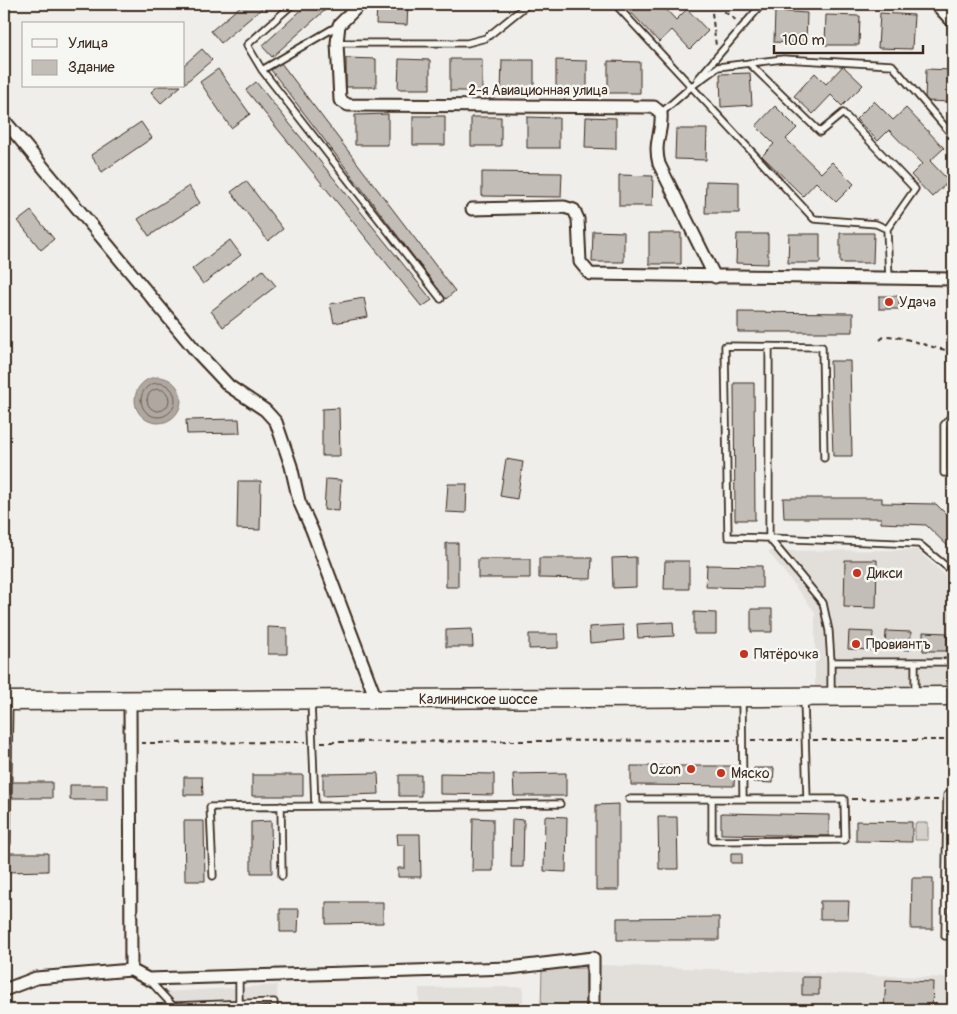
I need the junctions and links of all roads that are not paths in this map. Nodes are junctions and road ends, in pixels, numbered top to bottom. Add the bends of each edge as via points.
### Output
1 (293, 4) edge
2 (360, 4) edge
3 (528, 4) edge
4 (615, 4) edge
5 (760, 4) edge
6 (936, 4) edge
7 (953, 22) edge
8 (339, 24) junction
9 (337, 44) junction
10 (749, 62) junction
11 (262, 70) junction
12 (692, 86) junction
13 (661, 113) junction
14 (4, 120) edge
15 (953, 136) edge
16 (472, 208) dead end
17 (888, 229) junction
18 (715, 277) junction
19 (889, 279) junction
20 (953, 279) edge
21 (441, 299) dead end
22 (769, 347) junction
23 (953, 414) edge
24 (824, 458) dead end
25 (953, 473) edge
26 (769, 538) junction
27 (953, 572) edge
28 (830, 662) junction
29 (915, 662) junction
30 (953, 662) edge
31 (915, 696) junction
32 (953, 696) edge
33 (742, 697) junction
34 (804, 697) junction
35 (831, 697) junction
36 (311, 699) junction
37 (376, 699) junction
38 (130, 700) junction
39 (7, 701) edge
40 (953, 795) edge
41 (629, 799) dead end
42 (743, 799) junction
43 (807, 799) junction
44 (712, 800) junction
45 (560, 804) dead end
46 (281, 806) junction
47 (315, 806) junction
48 (7, 843) dead end
49 (213, 876) dead end
50 (282, 876) dead end
51 (953, 936) edge
52 (132, 970) junction
53 (239, 974) junction
54 (148, 979) junction
55 (4, 990) edge
56 (239, 1007) edge
57 (174, 1008) edge
58 (203, 1008) edge
59 (274, 1010) edge
60 (593, 1010) edge

1 - 11 lane via 246,44
2 - 8 street
3 - 9 lane via 486,38 467,44
4 - 12 lane
5 - 12 lane
6 - 7 street
8 - 9 street, 2-я Авиационная улица
8 - 11 lane
9 - 13 street, 2-я Авиационная улица via 340,100 348,105 642,106 654,107
10 - 12 lane via 718,67
10 - 15 lane via 792,59 892,65
10 - 17 lane via 820,132 843,113 915,189
11 - 21 lane
12 - 13 lane
12 - 17 lane via 814,219 876,224
13 - 18 street via 655,151 659,164
14 - 37 street via 196,351 229,386 265,410 276,422 299,501
16 - 18 street via 564,207 574,210 578,219 580,262 590,274
17 - 19 lane
18 - 19 street
19 - 20 street
22 - 24 lane via 822,348
22 - 26 lane
22 - 26 lane via 725,346 728,538
23 - 25 lane via 944,426 944,473
26 - 27 lane via 919,544
26 - 28 lane via 823,603 829,631
28 - 29 lane
28 - 35 lane
29 - 30 lane
29 - 31 lane
31 - 32 main road, Калининское шоссе
31 - 35 main road, Калининское шоссе
33 - 34 main road, Калининское шоссе
33 - 37 main road, Калининское шоссе
33 - 42 lane
34 - 35 main road, Калининское шоссе
34 - 43 lane
36 - 37 main road, Калининское шоссе
36 - 38 main road, Калининское шоссе
36 - 47 lane
38 - 39 main road, Калининское шоссе
38 - 52 street
39 - 48 lane
40 - 51 lane via 947,795 945,936
41 - 44 lane
42 - 43 lane
42 - 44 lane
43 - 44 lane via 844,799 844,840 712,841
45 - 47 lane
46 - 47 lane
46 - 49 lane via 210,807
46 - 50 lane
52 - 54 street
52 - 55 street via 36,978
53 - 54 street
53 - 56 lane
53 - 60 street via 510,968 593,958
54 - 57 lane
56 - 58 lane
56 - 59 lane via 274,1002
57 - 58 lane

